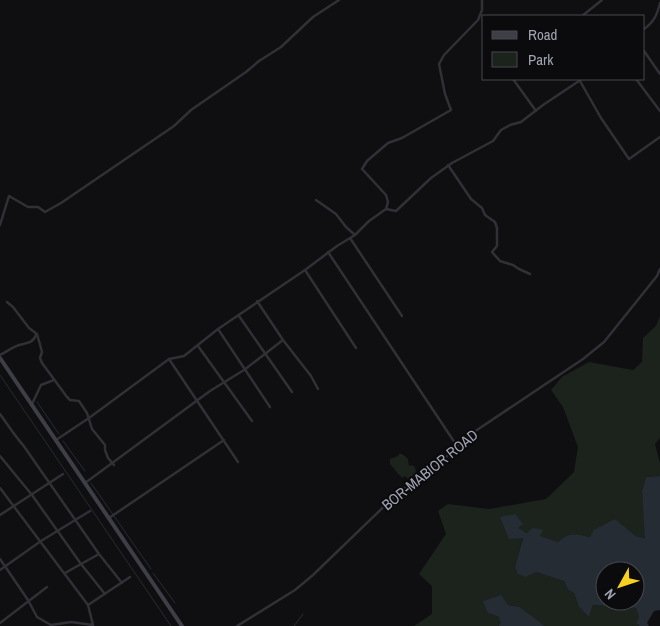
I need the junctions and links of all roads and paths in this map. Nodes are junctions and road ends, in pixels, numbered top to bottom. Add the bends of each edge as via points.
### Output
1 (339, 0) edge
2 (482, 0) edge
3 (602, 0) edge
4 (660, 3) edge
5 (583, 15) edge
6 (645, 28) edge
7 (645, 52) edge
8 (660, 74) edge
9 (514, 80) edge
10 (581, 80) edge
11 (637, 80) edge
12 (536, 110) junction
13 (660, 111) edge
14 (660, 137) edge
15 (448, 165) junction
16 (316, 200) dead end
17 (386, 209) junction
18 (0, 225) edge
19 (355, 235) junction
20 (350, 238) junction
21 (328, 252) junction
22 (660, 269) edge
23 (305, 270) junction
24 (530, 274) dead end
25 (257, 301) junction
26 (7, 302) dead end
27 (238, 315) junction
28 (402, 316) dead end
29 (218, 329) junction
30 (36, 334) junction
31 (283, 340) junction
32 (198, 346) junction
33 (356, 348) dead end
34 (265, 353) junction
35 (0, 357) edge
36 (169, 359) junction
37 (244, 370) junction
38 (54, 380) junction
39 (223, 382) junction
40 (318, 389) dead end
41 (292, 392) dead end
42 (198, 400) junction
43 (32, 404) junction
44 (270, 408) dead end
45 (0, 414) edge
46 (89, 418) junction
47 (252, 421) dead end
48 (56, 440) junction
49 (224, 440) junction
50 (457, 446) junction
51 (0, 456) edge
52 (238, 462) dead end
53 (113, 463) junction
54 (63, 474) dead end
55 (50, 482) junction
56 (84, 482) junction
57 (0, 488) edge
58 (32, 495) junction
59 (15, 506) junction
60 (90, 511) dead end
61 (0, 515) edge
62 (109, 518) junction
63 (75, 519) junction
64 (57, 531) junction
65 (40, 541) junction
66 (99, 554) junction
67 (0, 559) edge
68 (81, 564) junction
69 (6, 566) junction
70 (0, 570) edge
71 (65, 573) junction
72 (130, 577) dead end
73 (122, 583) junction
74 (47, 587) dead end
75 (105, 594) junction
76 (28, 600) junction
77 (88, 605) junction
78 (0, 623) edge
79 (51, 625) edge
80 (182, 626) edge
81 (237, 626) edge

1 - 18 street via 313,16 281,47 174,126 61,203 45,212 38,207 28,207 10,196
2 - 17 street via 478,20 439,64 451,110 388,143 362,169 386,195
3 - 5 street
4 - 6 street via 656,17
7 - 8 street
9 - 12 street
10 - 12 street
10 - 14 street via 601,118 629,159
11 - 13 street
12 - 15 street via 522,122 501,130 493,140
15 - 17 street via 396,211
15 - 24 street via 471,199 495,222 497,246 492,252 500,261
16 - 19 street via 336,214
17 - 19 street
19 - 20 street
20 - 21 street
20 - 28 street
21 - 23 street
21 - 50 street
22 - 50 street, BOR-MABIOR ROAD via 604,342
23 - 25 street
23 - 33 street
25 - 27 street
25 - 31 street
26 - 30 street
27 - 29 street
27 - 34 street
29 - 32 street
29 - 37 street
30 - 35 street via 27,344
30 - 38 street via 42,352 40,358
31 - 34 street
31 - 40 street
32 - 36 street via 184,356
32 - 39 street
34 - 37 street
34 - 41 street
35 - 43 street
36 - 42 street
36 - 46 street
37 - 39 street
37 - 44 street
38 - 43 street via 41,385
38 - 46 street via 66,397 79,401
39 - 42 street
39 - 47 street
42 - 49 street
42 - 53 street
43 - 48 street
45 - 55 street
46 - 48 street
46 - 53 street via 92,429 105,445
48 - 56 street
49 - 52 street
49 - 62 street
50 - 81 street, BOR-MABIOR ROAD via 400,492 314,575
51 - 58 street
53 - 56 street
54 - 55 street
55 - 58 street
55 - 63 street
56 - 62 street
57 - 59 street
58 - 59 street
58 - 64 street
59 - 61 street
59 - 65 street
60 - 63 street
62 - 80 street
63 - 64 street
63 - 66 street
64 - 65 street
64 - 68 street
65 - 69 street
65 - 71 street
66 - 68 street
66 - 73 street
67 - 69 street
68 - 71 street
68 - 75 street
69 - 70 street
69 - 76 street
71 - 77 street
72 - 73 street
73 - 75 street
74 - 76 street
75 - 77 street
76 - 78 street
76 - 79 street via 37,617
77 - 79 street via 93,625 71,622

